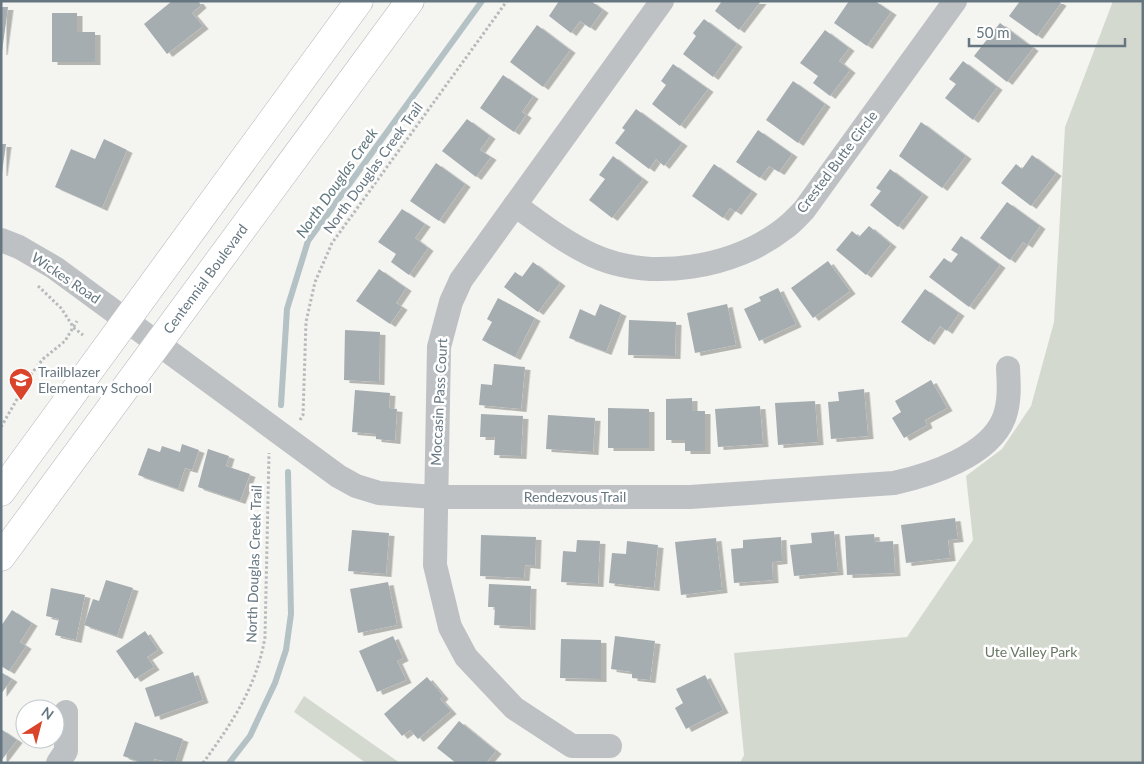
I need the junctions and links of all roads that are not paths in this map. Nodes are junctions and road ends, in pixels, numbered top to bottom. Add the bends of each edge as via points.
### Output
1 (359, 1) edge
2 (410, 1) edge
3 (662, 1) edge
4 (955, 1) edge
5 (515, 205) junction
6 (1, 240) edge
7 (128, 320) junction
8 (159, 344) junction
9 (1008, 368) dead end
10 (1, 492) edge
11 (435, 497) junction
12 (1, 557) edge
13 (66, 712) dead end
14 (610, 746) dead end
15 (58, 763) edge

1 - 7 main road
2 - 8 main road, Centennial Boulevard
3 - 5 street, Moccasin Pass Court
4 - 5 street, Crested Butte Circle via 804,210 785,228 736,255 676,268 619,264 594,256 566,241
5 - 11 street, Moccasin Pass Court via 461,280 444,326 439,347
6 - 7 street, Wickes Road via 46,262
7 - 8 street, Rendezvous Trail
7 - 10 main road
8 - 11 street, Rendezvous Trail via 344,479 379,493
8 - 12 main road, Centennial Boulevard
9 - 11 street, Rendezvous Trail via 1009,396 1000,426 980,447 926,476 894,483 690,497
11 - 14 street, Moccasin Pass Court via 435,565 450,627 466,657 514,708 572,746
13 - 15 street via 66,751

